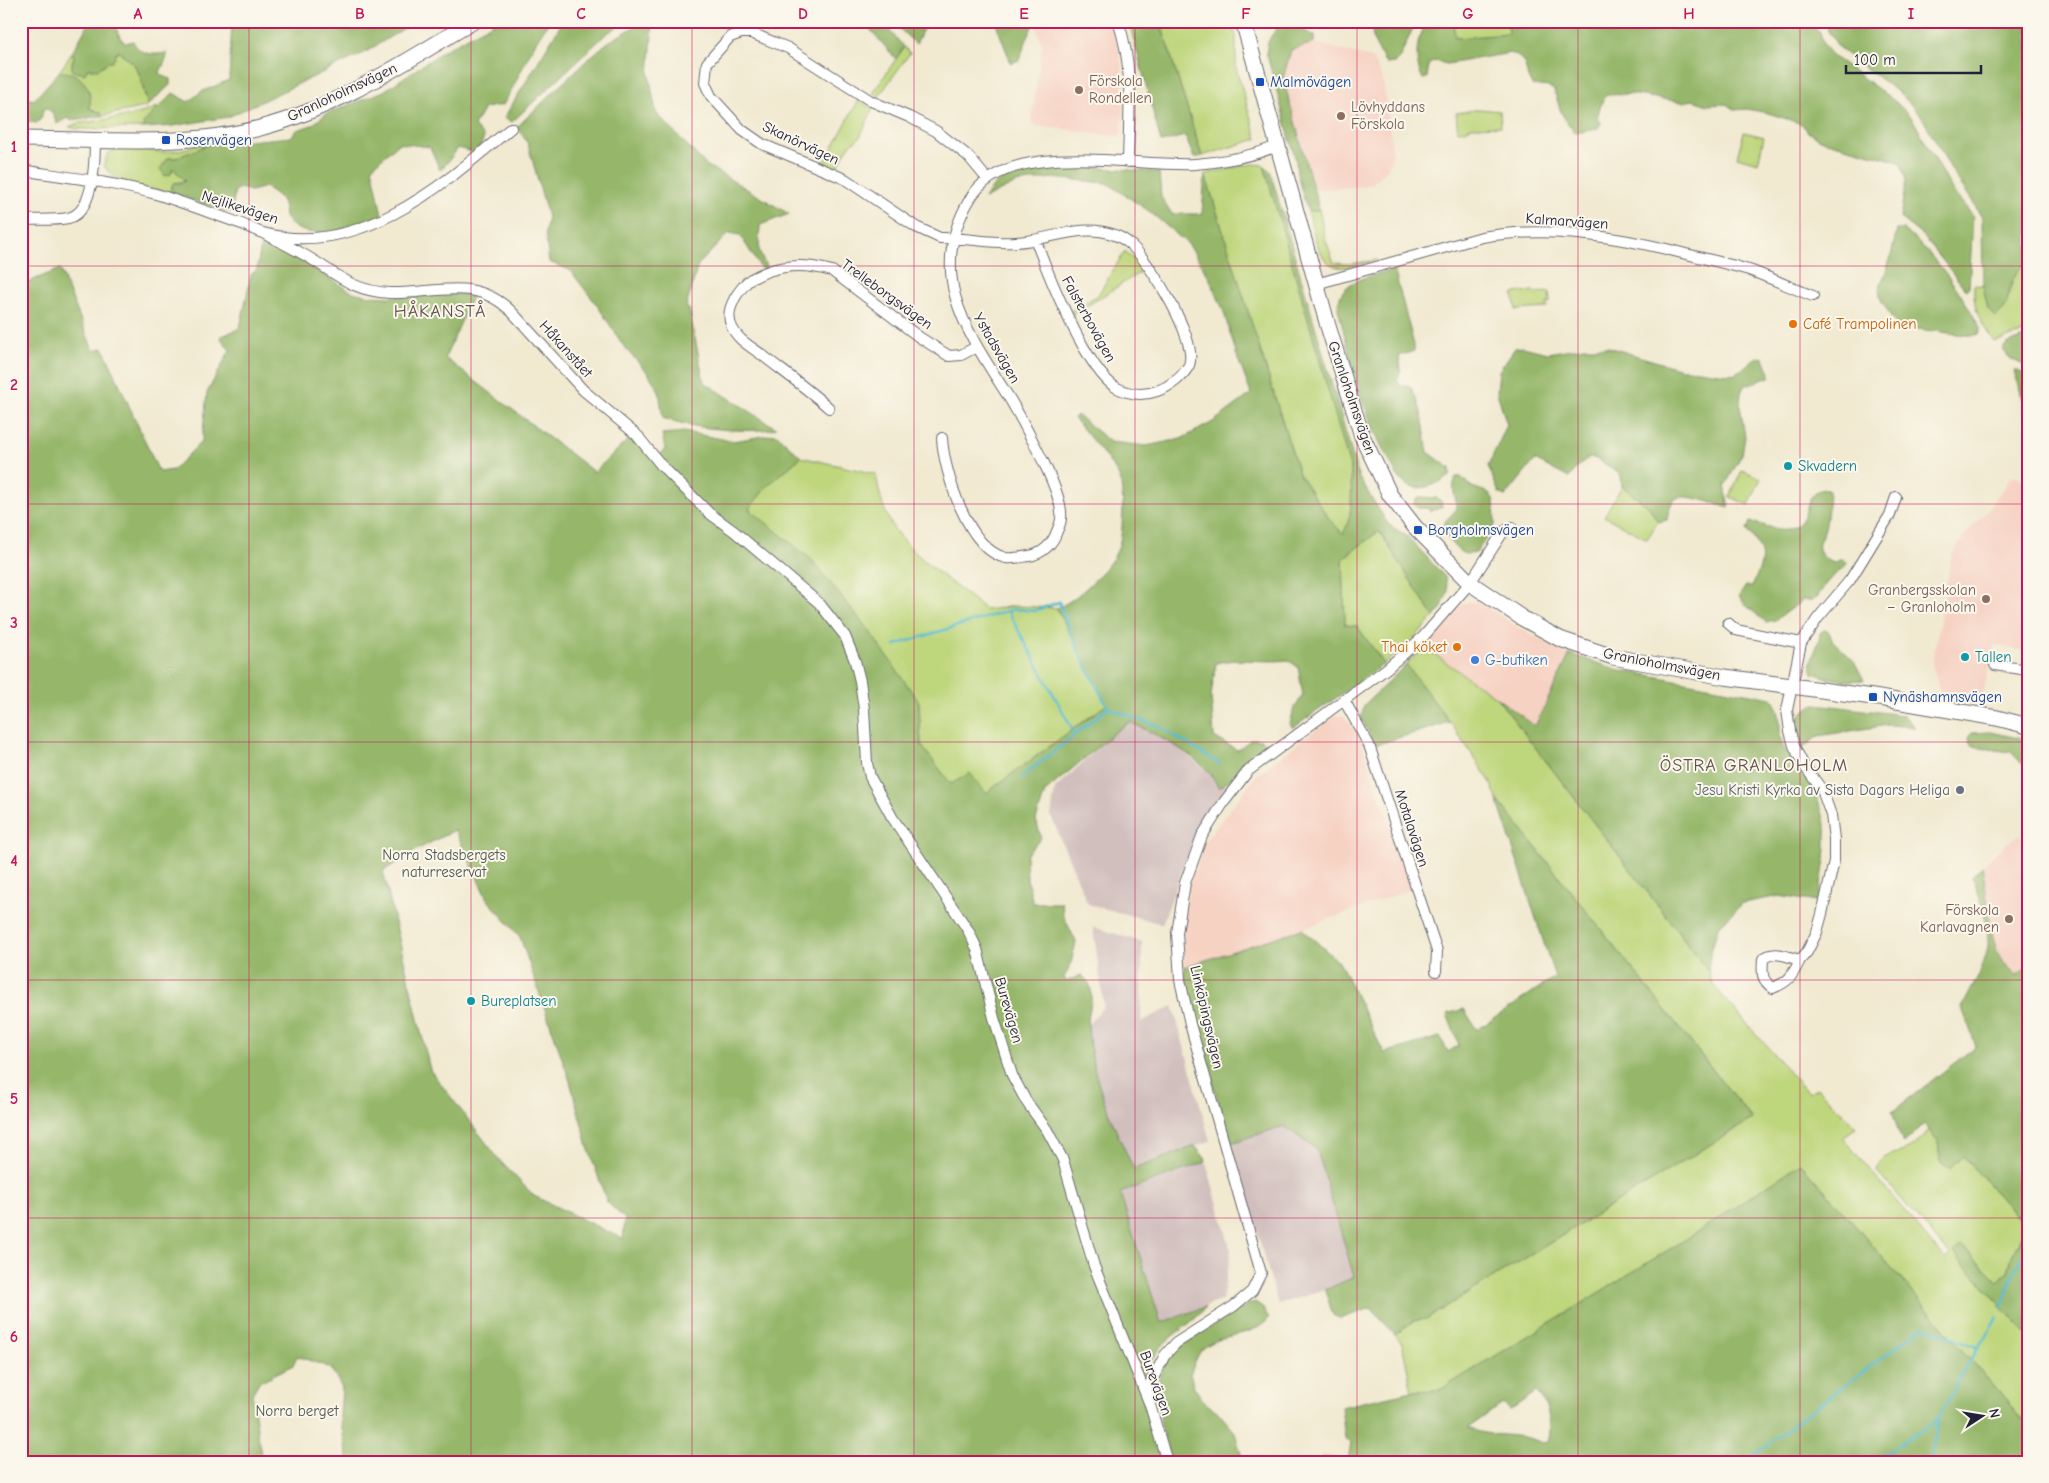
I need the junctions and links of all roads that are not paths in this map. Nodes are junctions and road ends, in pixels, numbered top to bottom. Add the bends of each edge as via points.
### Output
1 (474, 21) edge
2 (1118, 21) edge
3 (1244, 23) edge
4 (511, 128) dead end
5 (21, 139) edge
6 (95, 139) junction
7 (1278, 146) junction
8 (1128, 162) junction
9 (21, 170) edge
10 (988, 180) junction
11 (91, 181) junction
12 (21, 220) edge
13 (263, 233) junction
14 (952, 238) junction
15 (1036, 241) junction
16 (1316, 284) junction
17 (1813, 296) dead end
18 (976, 347) junction
19 (829, 408) dead end
20 (942, 438) dead end
21 (1896, 497) dead end
22 (1512, 527) dead end
23 (1470, 583) junction
24 (799, 586) joint
25 (1728, 623) dead end
26 (1801, 643) junction
27 (1995, 664) dead end
28 (2028, 670) edge
29 (1792, 686) junction
30 (1344, 700) junction
31 (2028, 726) edge
32 (1800, 960) dead end
33 (1436, 971) dead end
34 (1150, 1405) junction
35 (1167, 1462) edge

1 - 6 street, Granloholmsvägen via 366,84 302,114 260,128 174,140
2 - 8 street via 1124,38 1130,84
3 - 7 street, Granloholmsvägen
4 - 13 street, Nejlikevägen via 426,195 369,225 324,238
5 - 6 street, Granloholmsvägen
6 - 11 street
7 - 8 street, Ystadsvägen via 1197,164
7 - 16 street, Granloholmsvägen
8 - 10 street, Ystadsvägen via 1048,160 1018,166
9 - 11 street, Nejlikevägen
10 - 14 street, Ystadsvägen via 974,192 959,216
10 - 14 street, Skanörvägen via 968,156 936,131 871,101 788,48 751,33 741,33 730,37 707,63 705,83 710,96 742,130 762,144 845,179 916,227 940,238
11 - 12 street via 90,192 78,213 69,218
11 - 13 street, Nejlikevägen via 156,194
13 - 24 street, Håkanstået via 353,286 390,293 458,288 489,296 504,304 582,390 636,433 709,513
14 - 15 street, Falsterbovägen via 1013,243
14 - 18 street, Ystadsvägen via 952,287
15 - 15 street, Falsterbovägen via 1090,230 1112,234 1131,245 1147,265 1186,331 1189,365 1178,379 1166,388 1139,395 1116,388 1107,380 1064,309
16 - 17 street, Kalmarvägen via 1482,237 1531,232 1656,245 1750,270
16 - 23 street, Granloholmsvägen via 1362,436 1383,483 1415,527
18 - 19 street, Trelleborgsvägen via 961,355 949,356 832,271 797,265 779,267 749,280 729,309 730,324 742,341
18 - 20 street, Ystadsvägen via 1024,423 1054,486 1062,518 1055,538 1046,548 1033,555 1007,558 986,548 975,535 957,496 942,454
21 - 26 street via 1890,514 1850,580
22 - 23 street via 1503,532
23 - 29 street, Granloholmsvägen via 1560,639 1612,657 1683,671
23 - 30 street, Linköpingsvägen via 1423,637
24 - 34 street, Burevägen via 826,610 845,636 860,681 870,777 892,817 977,948 1012,1075 1026,1101 1048,1130 1063,1160 1094,1266
25 - 26 street via 1736,630
26 - 29 street
27 - 28 street
29 - 31 street, Granloholmsvägen via 1997,718
29 - 32 street via 1787,710 1794,746 1822,790 1831,815 1834,839 1834,861 1822,914 1808,952
30 - 33 street, Motalavägen via 1369,745 1436,951
30 - 34 street, Linköpingsvägen via 1248,771 1202,836 1185,883 1177,933 1180,980 1261,1273 1252,1291 1165,1354 1150,1384
34 - 35 street, Burevägen

